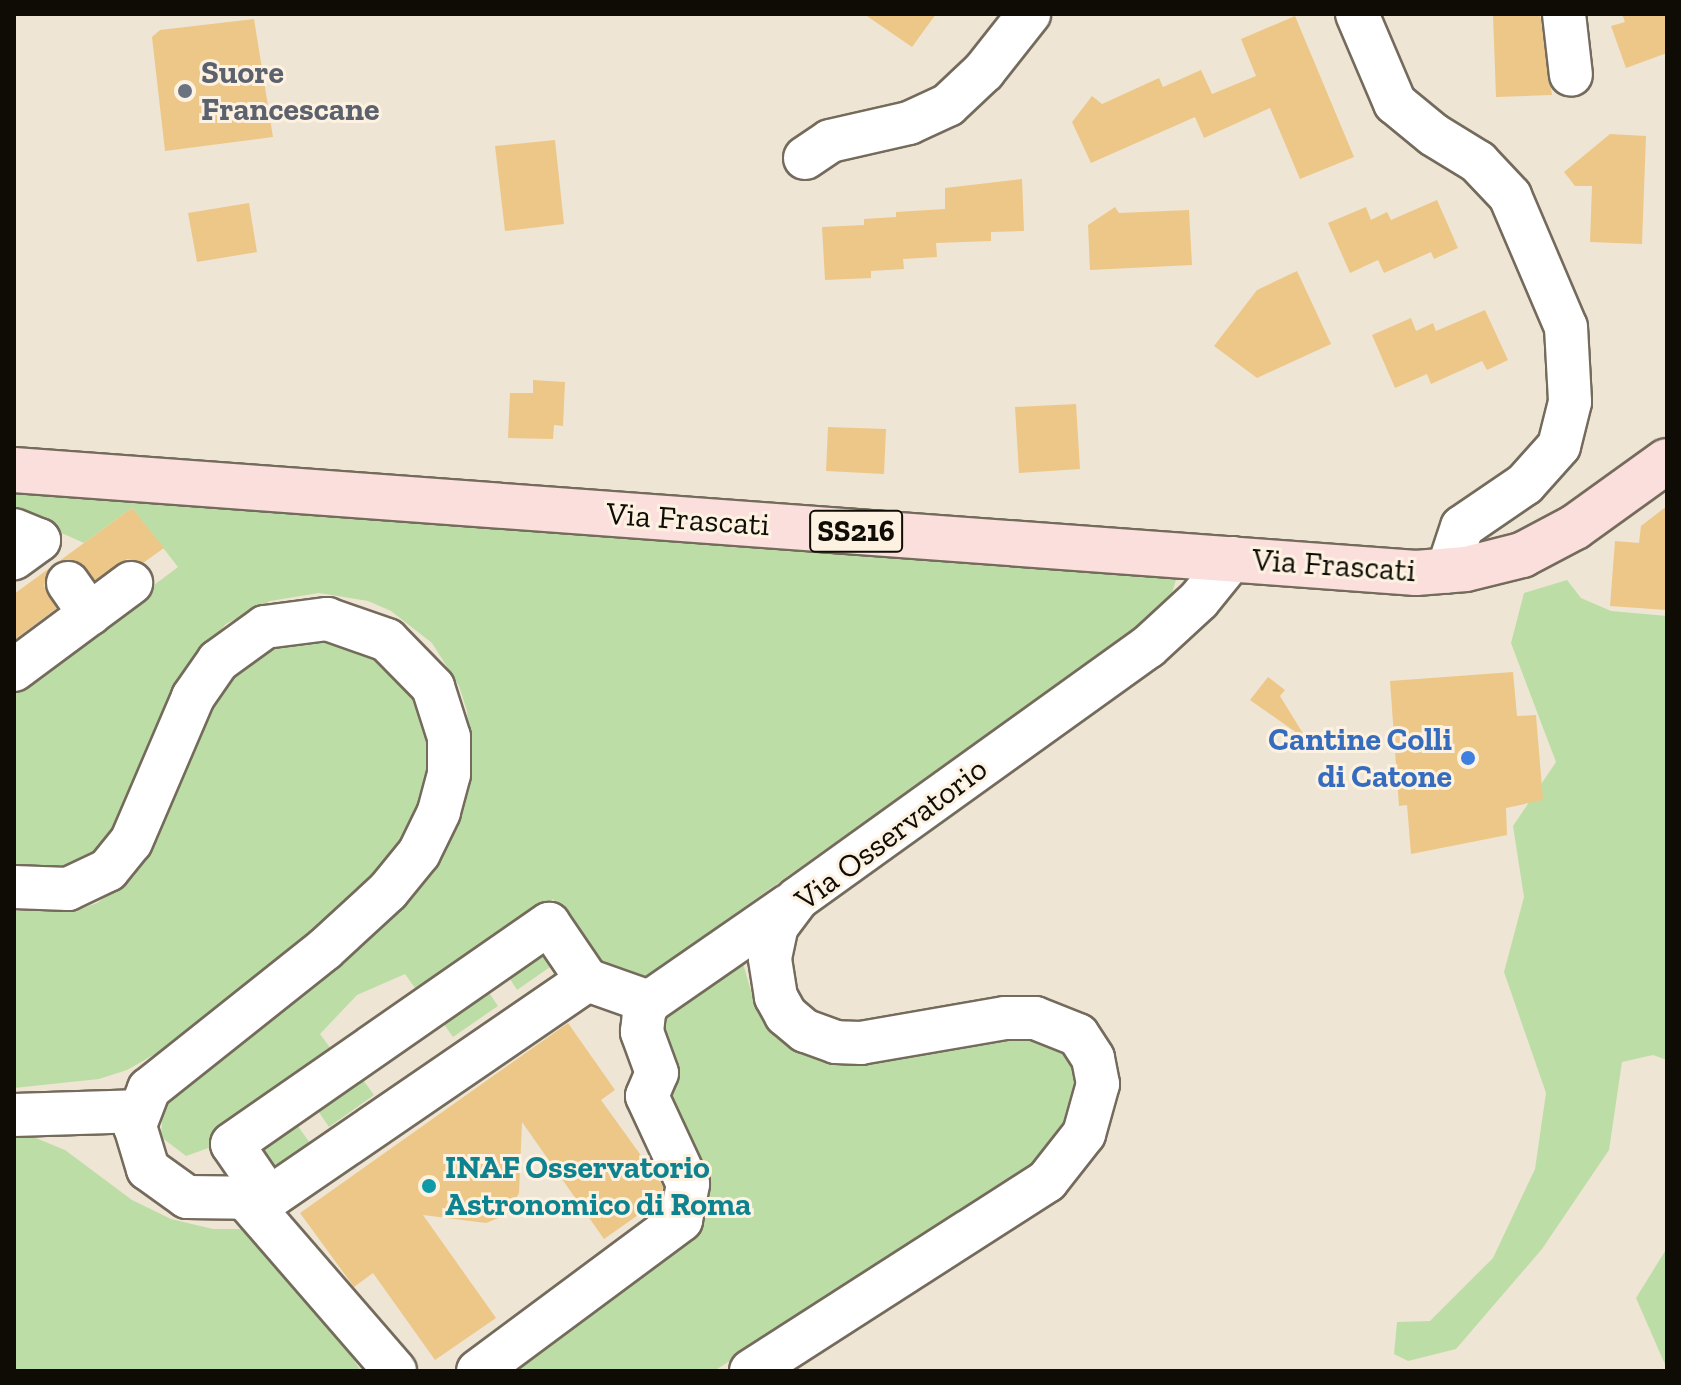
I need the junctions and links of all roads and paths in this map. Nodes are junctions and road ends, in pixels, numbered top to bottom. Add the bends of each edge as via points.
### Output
1 (1029, 14) edge
2 (1357, 14) edge
3 (1564, 14) edge
4 (1571, 75) dead end
5 (805, 158) dead end
6 (1667, 461) edge
7 (14, 470) edge
8 (1233, 558) junction
9 (47, 565) edge
10 (1447, 572) junction
11 (131, 583) dead end
12 (14, 670) edge
13 (14, 887) edge
14 (797, 899) junction
15 (587, 980) junction
16 (649, 1002) junction
17 (387, 1037) junction
18 (424, 1090) junction
19 (138, 1111) junction
20 (14, 1115) edge
21 (258, 1199) junction
22 (395, 1371) edge
23 (478, 1371) edge
24 (751, 1371) edge

1 - 5 street via 984,71 948,105 909,123 830,141
2 - 10 street via 1395,103 1423,128 1478,162 1510,196 1566,327 1570,402 1559,446 1525,484 1470,518 1456,537
3 - 4 street
6 - 10 main road, Via Frascati / SS216 via 1540,547 1504,561
7 - 8 main road, Via Frascati / SS216
8 - 10 main road, Via Frascati / SS216 via 1362,572
8 - 14 street, Via Osservatorio via 1199,600 1148,647
9 - 11 street
9 - 12 street
13 - 19 street via 68,889 95,880 115,863 140,825 203,679 232,647 265,627 311,618 368,631 417,666 439,698 449,737 449,774 439,812 419,853 388,891 325,949 149,1089
14 - 16 street
14 - 24 street, Via Osservatorio via 777,926 770,974 781,1006 805,1031 836,1042 872,1042 1005,1018 1035,1018 1078,1035 1093,1058 1098,1084 1084,1134 1047,1181
15 - 16 street
15 - 17 street via 549,924
15 - 18 street
16 - 23 street via 642,1032 657,1073 647,1096 686,1172 686,1210 674,1229
17 - 18 street
17 - 21 street via 232,1144
18 - 21 street
19 - 20 street
19 - 21 street via 141,1155 159,1181 187,1197
21 - 22 street

